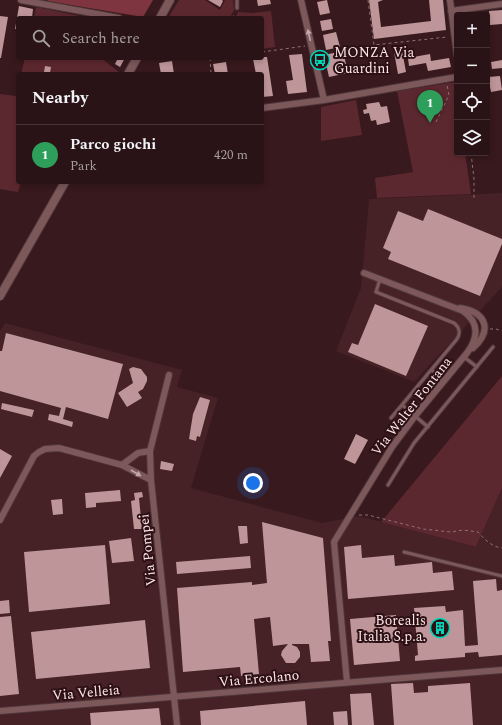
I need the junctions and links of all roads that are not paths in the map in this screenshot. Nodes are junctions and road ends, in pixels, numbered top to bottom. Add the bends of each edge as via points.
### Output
1 (22, 0) edge
2 (170, 0) edge
3 (237, 0) edge
4 (301, 0) edge
5 (450, 0) edge
6 (502, 4) edge
7 (238, 8) road end
8 (451, 11) junction
9 (109, 16) edge
10 (161, 16) edge
11 (456, 48) edge
12 (136, 60) edge
13 (129, 72) edge
14 (454, 77) edge
15 (324, 100) junction
16 (264, 108) edge
17 (64, 184) edge
18 (364, 273) dead end
19 (381, 279) junction
20 (0, 296) edge
21 (452, 307) junction
22 (493, 347) dead end
23 (466, 355) junction
24 (477, 367) junction
25 (432, 370) junction
26 (169, 375) dead end
27 (444, 382) junction
28 (402, 405) junction
29 (415, 416) junction
30 (391, 418) dead end
31 (428, 426) junction
32 (150, 451) junction
33 (122, 464) junction
34 (151, 480) junction
35 (388, 485) dead end
36 (0, 520) edge
37 (404, 552) dead end
38 (502, 576) edge
39 (502, 670) edge
40 (347, 682) junction
41 (174, 697) junction
42 (0, 711) edge
43 (177, 725) edge

1 - 9 street
2 - 10 main road
3 - 7 lane
15 -> 4 street
5 - 8 street
6 - 8 street
8 - 11 street
12 - 13 main road
14 - 15 street
15 - 16 street
17 - 20 main road
18 - 19 street, Via Walter Fontana
19 - 21 street, Via Walter Fontana
19 - 25 lane via 376,292 453,323 458,328 458,339
21 - 23 street, Via Walter Fontana via 467,314 474,324 474,343
21 - 23 street, Via Walter Fontana via 474,311 483,322 482,338
22 - 24 lane
23 - 24 lane
23 - 27 street, Via Walter Fontana
24 - 31 lane
25 - 27 lane
25 - 28 lane
26 - 32 street, Via Pompei
27 - 29 street, Via Walter Fontana
28 - 29 lane
28 - 30 lane
29 - 31 lane
29 - 40 street, Via Walter Fontana via 392,447 334,542
31 - 35 lane via 414,443
32 - 33 street via 138,453
32 - 34 street, Via Pompei
33 -> 34 street
33 - 36 street via 59,448 45,449 34,456
34 - 41 street, Via Pompei
37 - 38 lane
39 - 40 street, Via Ercolano
40 - 41 street, Via Ercolano
41 - 42 street, Via Velleia
41 - 43 street, Via Pompei

